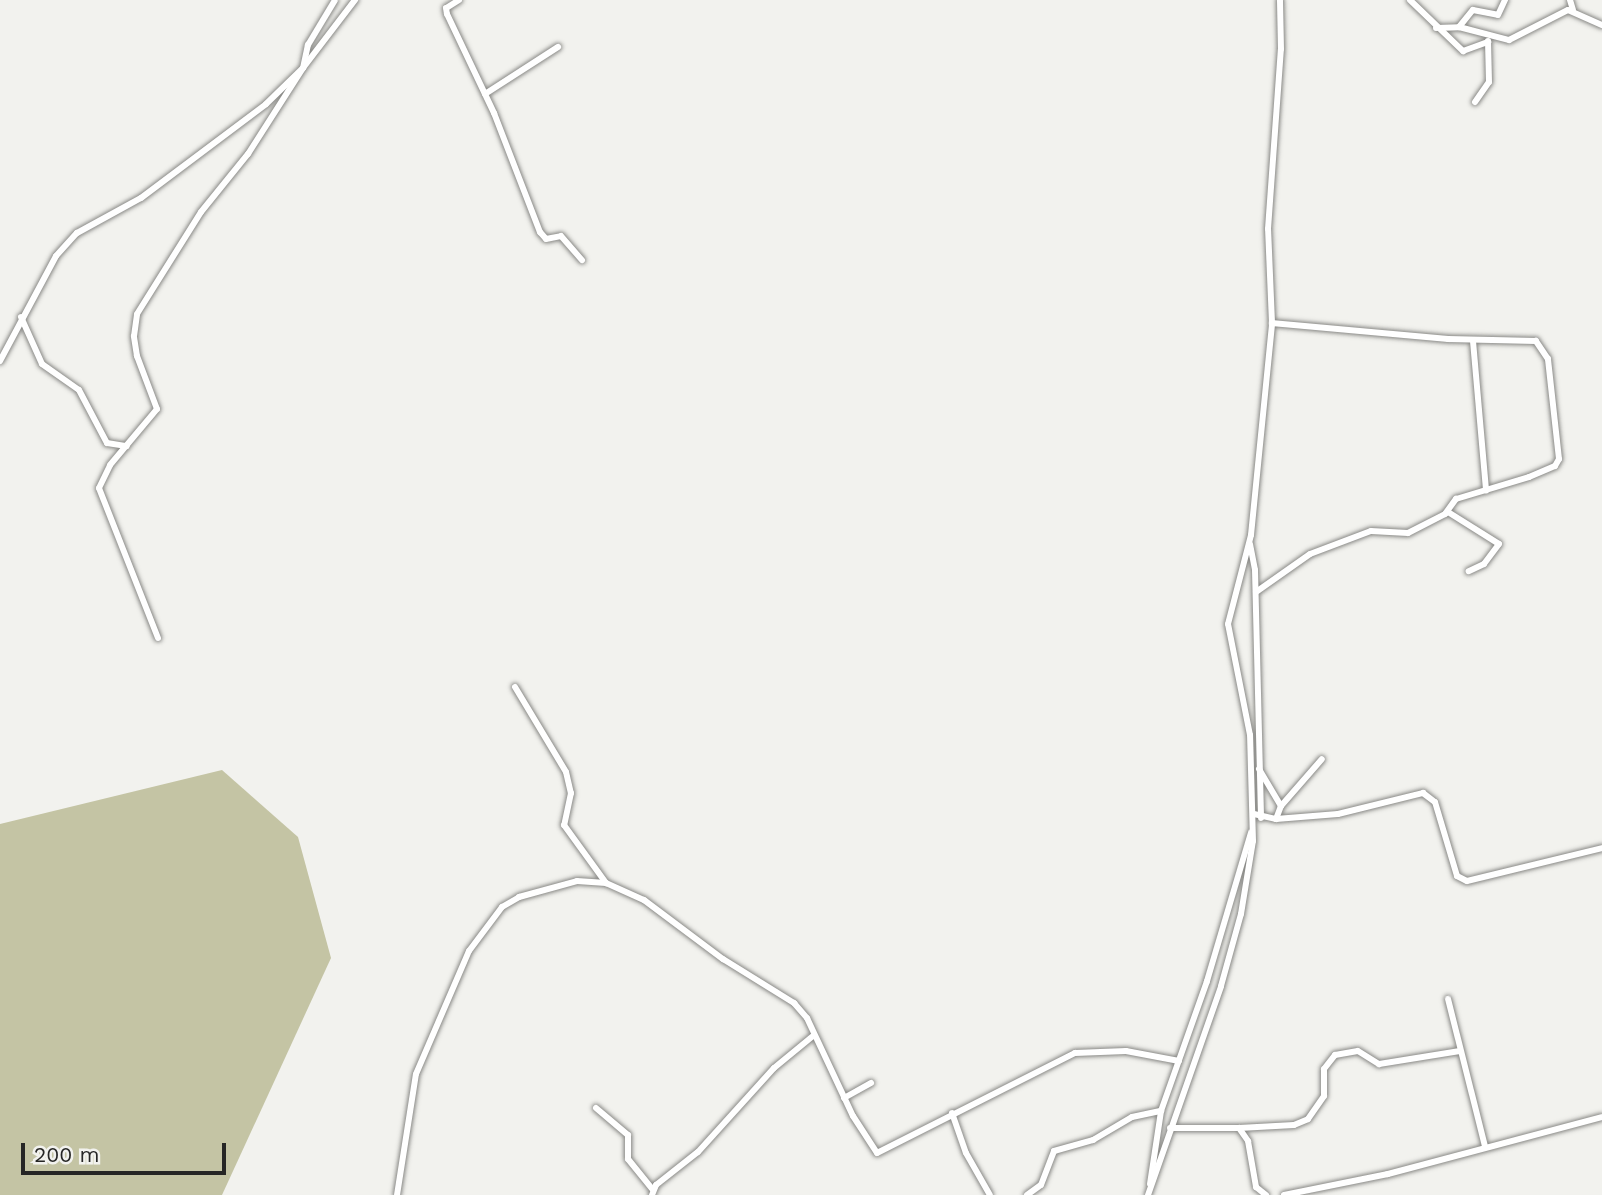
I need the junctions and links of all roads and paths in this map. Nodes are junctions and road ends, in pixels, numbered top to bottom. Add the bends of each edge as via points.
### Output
1 (335, 0) edge
2 (355, 0) edge
3 (459, 0) edge
4 (1280, 0) edge
5 (1410, 0) edge
6 (1506, 0) edge
7 (1570, 0) edge
8 (1573, 10) junction
9 (1602, 25) edge
10 (1459, 27) junction
11 (1436, 28) junction
12 (1488, 39) junction
13 (558, 47) dead end
14 (303, 68) junction
15 (485, 94) junction
16 (1475, 103) dead end
17 (582, 260) dead end
18 (21, 317) junction
19 (1272, 323) junction
20 (1473, 341) junction
21 (0, 361) edge
22 (127, 446) junction
23 (1486, 490) junction
24 (1448, 512) junction
25 (1250, 541) junction
26 (1469, 571) dead end
27 (1256, 592) junction
28 (158, 638) dead end
29 (515, 687) dead end
30 (1322, 759) dead end
31 (1252, 762) junction
32 (1258, 767) junction
33 (1281, 806) junction
34 (1258, 816) junction
35 (1276, 819) junction
36 (1254, 827) junction
37 (1602, 848) edge
38 (606, 883) junction
39 (1448, 999) dead end
40 (813, 1036) junction
41 (1460, 1051) junction
42 (1179, 1060) junction
43 (871, 1083) dead end
44 (844, 1098) junction
45 (596, 1108) dead end
46 (1161, 1111) junction
47 (952, 1113) junction
48 (1602, 1117) edge
49 (1170, 1128) junction
50 (1239, 1128) junction
51 (1485, 1146) junction
52 (652, 1192) edge
53 (1149, 1192) edge
54 (397, 1195) edge
55 (990, 1195) edge
56 (1027, 1195) edge
57 (1266, 1195) edge
58 (1284, 1195) edge

1 - 14 street via 308,45
2 - 14 street
3 - 15 street via 446,11
4 - 19 street via 1281,49 1268,229
5 - 11 street
6 - 10 street via 1498,15 1473,10
7 - 8 street
8 - 9 street
8 - 12 street via 1552,15 1509,40
10 - 11 street
10 - 12 street
11 - 12 street via 1463,51
12 - 16 street via 1489,82
13 - 15 street
14 - 18 street via 202,156 141,198 77,233 56,256
14 - 22 street via 280,109 201,212 137,314 134,336 138,356 157,409
15 - 17 street via 543,237 561,236
18 - 21 street
18 - 22 street via 42,364 79,390 107,443
19 - 20 street
19 - 25 street
20 - 23 street
20 - 23 street via 1522,340 1543,345 1559,459 1555,466
22 - 28 street via 100,482 99,494
23 - 24 street via 1456,499
24 - 26 street via 1498,540 1489,559
24 - 27 street via 1408,533 1371,531 1310,554
25 - 27 street
25 - 31 street via 1228,624
27 - 32 street
29 - 38 street via 566,772 571,793 564,825
30 - 33 street
31 - 32 street
31 - 34 street
32 - 33 street
32 - 34 street
33 - 35 street
34 - 35 street
34 - 36 street
35 - 37 street via 1362,810 1423,793 1435,802 1457,876 1467,881
36 - 42 street
36 - 49 street via 1234,938
38 - 40 street via 645,900 723,959 792,1001 807,1018
38 - 54 street via 577,881 519,897 484,927 463,964 416,1074
39 - 41 street
40 - 44 street
40 - 52 street via 774,1068 698,1152
41 - 50 street via 1379,1064 1358,1051 1335,1055 1324,1069 1324,1097 1308,1119 1294,1125
41 - 51 street
42 - 46 street
42 - 47 street via 1126,1051 1075,1053
43 - 44 street
44 - 47 street via 877,1153
45 - 52 street via 628,1135 628,1158
46 - 53 street via 1149,1167
46 - 56 street via 1123,1121 1093,1140 1054,1151 1041,1185
47 - 55 street via 966,1153
48 - 51 street
49 - 50 street
49 - 53 street
50 - 57 street via 1248,1141 1256,1187
51 - 58 street via 1388,1174

